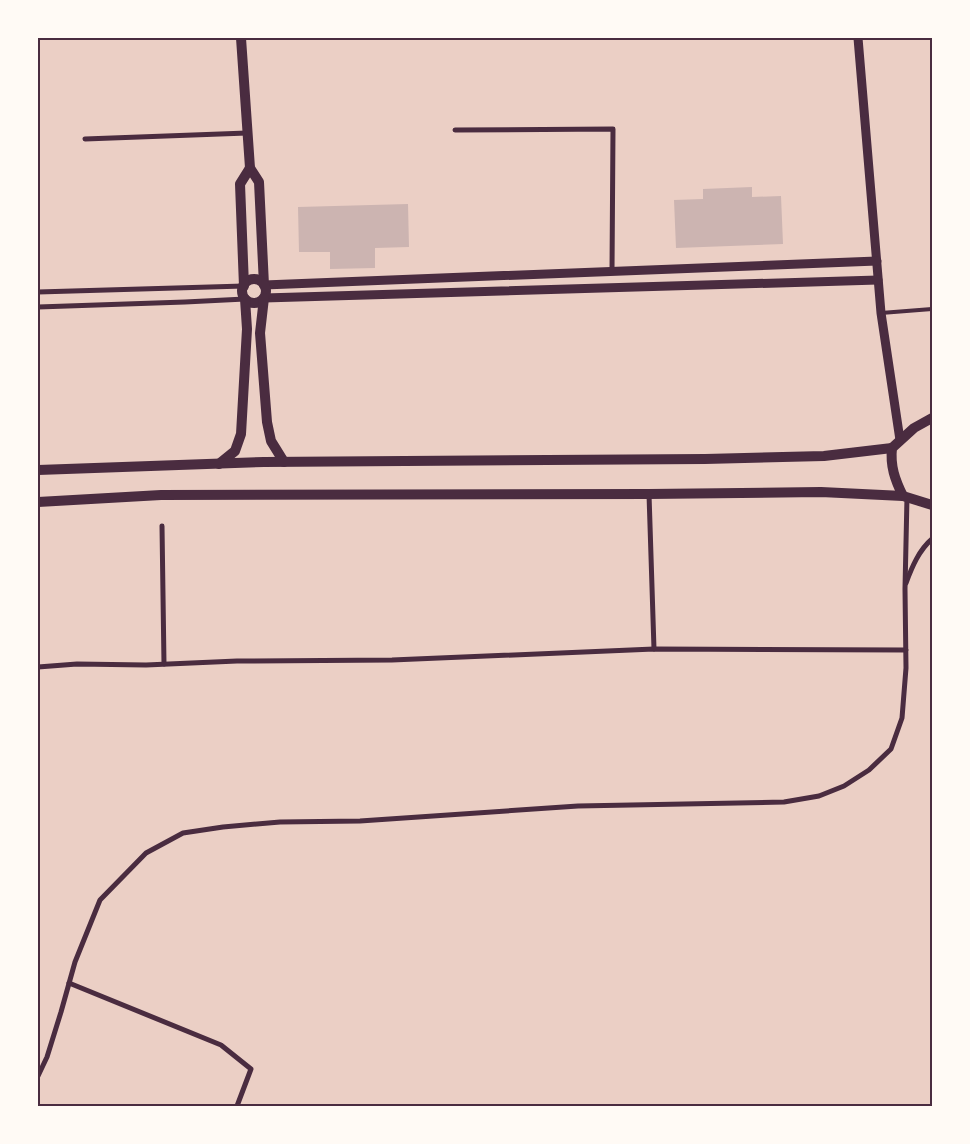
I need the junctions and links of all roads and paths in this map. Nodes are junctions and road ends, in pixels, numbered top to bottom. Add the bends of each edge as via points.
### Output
1 (241, 38) edge
2 (858, 38) edge
3 (455, 130) dead end
4 (248, 133) junction
5 (85, 140) dead end
6 (250, 168) junction
7 (877, 261) junction
8 (612, 271) junction
9 (878, 280) junction
10 (264, 285) junction
11 (244, 286) junction
12 (38, 292) edge
13 (264, 298) junction
14 (245, 299) junction
15 (38, 307) edge
16 (932, 309) edge
17 (881, 314) junction
18 (932, 418) edge
19 (900, 440) junction
20 (892, 448) junction
21 (284, 462) junction
22 (219, 464) junction
23 (38, 470) edge
24 (649, 494) junction
25 (905, 497) junction
26 (38, 502) edge
27 (932, 505) edge
28 (162, 526) dead end
29 (932, 539) edge
30 (904, 589) junction
31 (654, 649) junction
32 (906, 650) junction
33 (164, 664) junction
34 (38, 667) edge
35 (69, 983) junction
36 (38, 1076) edge
37 (237, 1106) edge

1 - 4 main road
2 - 7 street
3 - 8 street via 614,130
4 - 5 street
4 - 6 main road
6 - 10 main road via 259,182
6 - 11 main road via 240,184
7 - 8 street
7 - 9 street
8 - 10 street
9 - 13 street
9 - 17 street
10 - 11 main road via 255,280
10 - 13 main road
11 - 12 street
11 - 14 main road
13 - 14 main road via 256,303
13 - 21 main road via 260,333 267,422 271,441
14 - 15 street
14 - 22 main road via 241,434 235,451
16 - 17 lane
17 - 19 street
18 - 19 main road
19 - 20 main road
20 - 21 main road via 824,456 705,459
20 - 25 main road via 891,466
21 - 22 main road
22 - 23 main road
24 - 25 main road via 821,492
24 - 26 main road via 161,495
24 - 31 street
25 - 27 main road
25 - 30 street
28 - 33 street
29 - 30 street via 912,567
30 - 32 street
31 - 32 street
31 - 33 street via 392,660
32 - 35 street via 902,718 891,749 869,770 844,786 819,796 784,802 578,806 360,821 280,822 183,833 146,853 100,900
33 - 34 street
35 - 36 street via 47,1057
35 - 37 street via 221,1046 251,1069

